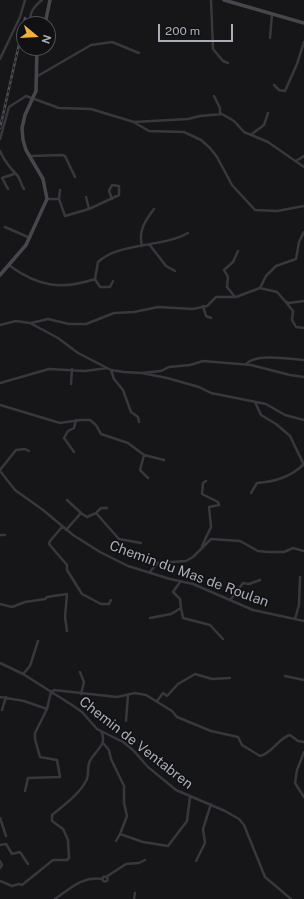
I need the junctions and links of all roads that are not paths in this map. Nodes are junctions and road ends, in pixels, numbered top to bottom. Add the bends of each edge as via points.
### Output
1 (24, 0) edge
2 (42, 0) edge
3 (50, 0) edge
4 (211, 0) edge
5 (224, 0) edge
6 (272, 14) junction
7 (31, 16) edge
8 (47, 16) edge
9 (304, 24) edge
10 (270, 38) dead end
11 (304, 42) edge
12 (139, 53) dead end
13 (37, 56) edge
14 (0, 59) edge
15 (228, 63) dead end
16 (36, 77) junction
17 (274, 85) dead end
18 (214, 96) dead end
19 (33, 99) junction
20 (268, 113) dead end
21 (220, 114) junction
22 (134, 122) junction
23 (252, 135) junction
24 (0, 139) edge
25 (0, 151) edge
26 (29, 156) junction
27 (304, 156) edge
28 (296, 161) junction
29 (304, 167) edge
30 (16, 174) junction
31 (75, 177) dead end
32 (8, 189) dead end
33 (24, 189) dead end
34 (60, 190) dead end
35 (86, 197) dead end
36 (47, 199) junction
37 (58, 199) junction
38 (112, 199) junction
39 (304, 206) edge
40 (89, 209) junction
41 (154, 209) dead end
42 (5, 228) dead end
43 (304, 232) edge
44 (188, 233) dead end
45 (30, 238) junction
46 (150, 244) junction
47 (142, 246) junction
48 (238, 251) dead end
49 (10, 266) junction
50 (175, 271) dead end
51 (0, 275) edge
52 (95, 278) junction
53 (113, 281) dead end
54 (260, 288) junction
55 (236, 297) junction
56 (285, 301) junction
57 (304, 301) edge
58 (203, 306) junction
59 (211, 318) dead end
60 (30, 323) junction
61 (0, 325) edge
62 (304, 328) edge
63 (304, 360) edge
64 (246, 365) junction
65 (108, 368) junction
66 (72, 369) junction
67 (111, 370) junction
68 (141, 373) junction
69 (304, 377) edge
70 (0, 383) edge
71 (71, 384) dead end
72 (255, 402) junction
73 (0, 405) edge
74 (76, 420) junction
75 (304, 420) edge
76 (139, 422) dead end
77 (29, 451) dead end
78 (74, 452) dead end
79 (144, 455) junction
80 (164, 460) dead end
81 (304, 464) edge
82 (0, 471) edge
83 (148, 478) dead end
84 (206, 482) dead end
85 (251, 493) dead end
86 (67, 500) dead end
87 (107, 508) dead end
88 (81, 513) junction
89 (96, 514) junction
90 (62, 527) junction
91 (66, 530) junction
92 (5, 535) dead end
93 (0, 536) edge
94 (140, 543) dead end
95 (202, 548) junction
96 (304, 551) edge
97 (150, 572) junction
98 (300, 577) dead end
99 (260, 580) dead end
100 (180, 582) junction
101 (231, 599) junction
102 (111, 600) dead end
103 (0, 604) edge
104 (181, 608) junction
105 (150, 618) dead end
106 (295, 619) junction
107 (304, 621) edge
108 (67, 631) dead end
109 (223, 639) dead end
110 (38, 641) dead end
111 (0, 663) edge
112 (80, 672) dead end
113 (23, 674) junction
114 (285, 676) dead end
115 (230, 678) dead end
116 (304, 680) edge
117 (51, 692) junction
118 (81, 694) junction
119 (128, 695) junction
120 (0, 697) edge
121 (6, 697) junction
122 (157, 701) junction
123 (47, 709) junction
124 (2, 710) dead end
125 (126, 720) dead end
126 (101, 731) junction
127 (304, 742) edge
128 (104, 743) junction
129 (304, 752) edge
130 (25, 791) dead end
131 (190, 797) junction
132 (304, 797) edge
133 (211, 804) junction
134 (0, 818) edge
135 (120, 834) junction
136 (6, 836) dead end
137 (116, 841) dead end
138 (0, 846) edge
139 (145, 860) dead end
140 (0, 861) edge
141 (196, 861) dead end
142 (28, 864) dead end
143 (0, 868) edge
144 (0, 881) edge
145 (135, 894) dead end
146 (55, 899) edge
147 (134, 899) edge
148 (291, 899) edge

1 - 14 street via 20,17
2 - 7 street via 33,6
3 - 8 street
4 - 15 street via 213,49
5 - 6 street
6 - 9 street
6 - 10 street
11 - 17 street via 285,91
12 - 16 street via 112,42 91,45
13 - 16 street
16 - 19 street
18 - 21 street
19 - 22 street via 58,108 91,109
19 - 24 street via 26,96 9,107
19 - 26 street via 22,128
20 - 23 street via 264,125
21 - 22 street via 188,119
21 - 23 street
22 - 39 street via 149,131 184,132 201,140 217,157 232,185 255,210 277,211
23 - 28 street via 268,142
25 - 30 street via 3,159
26 - 31 street via 65,156
26 - 36 street via 43,179
27 - 28 street
28 - 29 street
30 - 32 street via 2,178
30 - 33 street
34 - 37 street
35 - 40 street
36 - 37 street
36 - 45 street
37 - 40 street via 65,216
38 - 38 street via 120,194 119,186 112,185 109,191
38 - 40 street
41 - 47 street via 142,225
42 - 45 street
43 - 54 street via 296,259 276,266 266,276
44 - 46 street via 176,239
45 - 49 street
46 - 47 street
46 - 50 street via 166,266
47 - 52 street via 116,250 100,260
48 - 55 street via 234,262 224,270 228,277 227,287
49 - 51 street
49 - 52 street via 32,278 60,286 78,284
52 - 53 street via 100,288 110,287
54 - 55 street
54 - 56 street via 277,292
55 - 58 street via 216,297 207,306
56 - 57 street
56 - 62 street via 293,311 292,320 296,327
58 - 59 street via 206,316
58 - 60 street via 181,309 158,307 114,313 86,324 69,324 48,319
60 - 61 street
60 - 65 street
63 - 64 street via 268,357 249,361
64 - 68 street via 203,361
64 - 69 street
65 - 66 street via 85,371
65 - 67 street
66 - 70 street via 49,369
66 - 71 street
67 - 68 street
67 - 76 street via 114,379 123,390 131,412 138,417
68 - 72 street via 200,387 211,393
72 - 75 street
72 - 81 street via 261,415 290,436
73 - 74 street via 60,423
74 - 78 street via 74,428 68,431 64,438
74 - 79 street via 90,420 101,434 128,443
77 - 82 street via 14,451
79 - 80 street
79 - 83 street via 140,470
81 - 85 street via 289,476 256,483
82 - 90 street, Chemin du Mas de Roulan via 15,490
84 - 95 street via 203,483 202,494 218,502 218,505 209,507 211,527
86 - 88 street
87 - 89 street via 101,508
88 - 89 street via 87,517
88 - 91 street
89 - 94 street via 119,539
90 - 91 street, Chemin du Mas de Roulan
90 - 102 street via 49,544 67,565 76,586 82,594 101,604 109,604
91 - 97 street, Chemin du Mas de Roulan via 100,552 128,566
92 - 93 street
95 - 96 street via 212,539 240,541 258,551 284,552 293,548
95 - 97 street via 186,561 158,563
97 - 100 street, Chemin du Mas de Roulan
98 - 106 street via 299,605
99 - 101 street via 249,584 243,583
100 - 101 street, Chemin du Mas de Roulan via 193,584
100 - 104 street via 173,592 180,599
101 - 106 street, Chemin du Mas de Roulan via 254,610
103 - 108 street via 12,607 68,594 65,616
104 - 105 street via 171,614
104 - 109 street via 183,618 210,625
106 - 107 street, Chemin du Mas de Roulan
110 - 113 street via 30,666
111 - 113 street, Chemin de Ventabren
112 - 118 street via 84,682
113 - 117 street, Chemin de Ventabren
114 - 116 street
115 - 122 street via 212,679 195,674 178,684 168,696 163,693
117 - 118 street via 54,690
117 - 123 street
117 - 126 street, Chemin de Ventabren via 82,712
118 - 119 street via 117,698
119 - 122 street via 141,694
119 - 125 street
120 - 121 street
121 - 123 street
121 - 124 street
122 - 127 street via 177,717 211,731 238,737 242,745 260,756 286,736 290,735
123 - 130 street via 35,733 35,739 40,757 58,762 60,777 28,778
126 - 128 street
126 - 131 street, Chemin de Ventabren via 133,750 148,768 176,790
128 - 135 street via 124,786 124,802 128,816
128 - 144 street via 91,760 86,780 63,808 52,815 52,821 63,829 68,840 69,858 53,860 22,886 12,886
129 - 132 street via 295,783
131 - 133 street, Chemin de Ventabren
131 - 135 street via 187,821 168,846 143,842
133 - 141 street via 203,829 205,842
133 - 148 street, Chemin de Ventabren via 242,821 265,877
134 - 136 street
135 - 137 street
138 - 142 street via 6,844 12,854 20,852
139 - 146 street via 126,864 103,879 78,882
140 - 143 street
145 - 147 street

